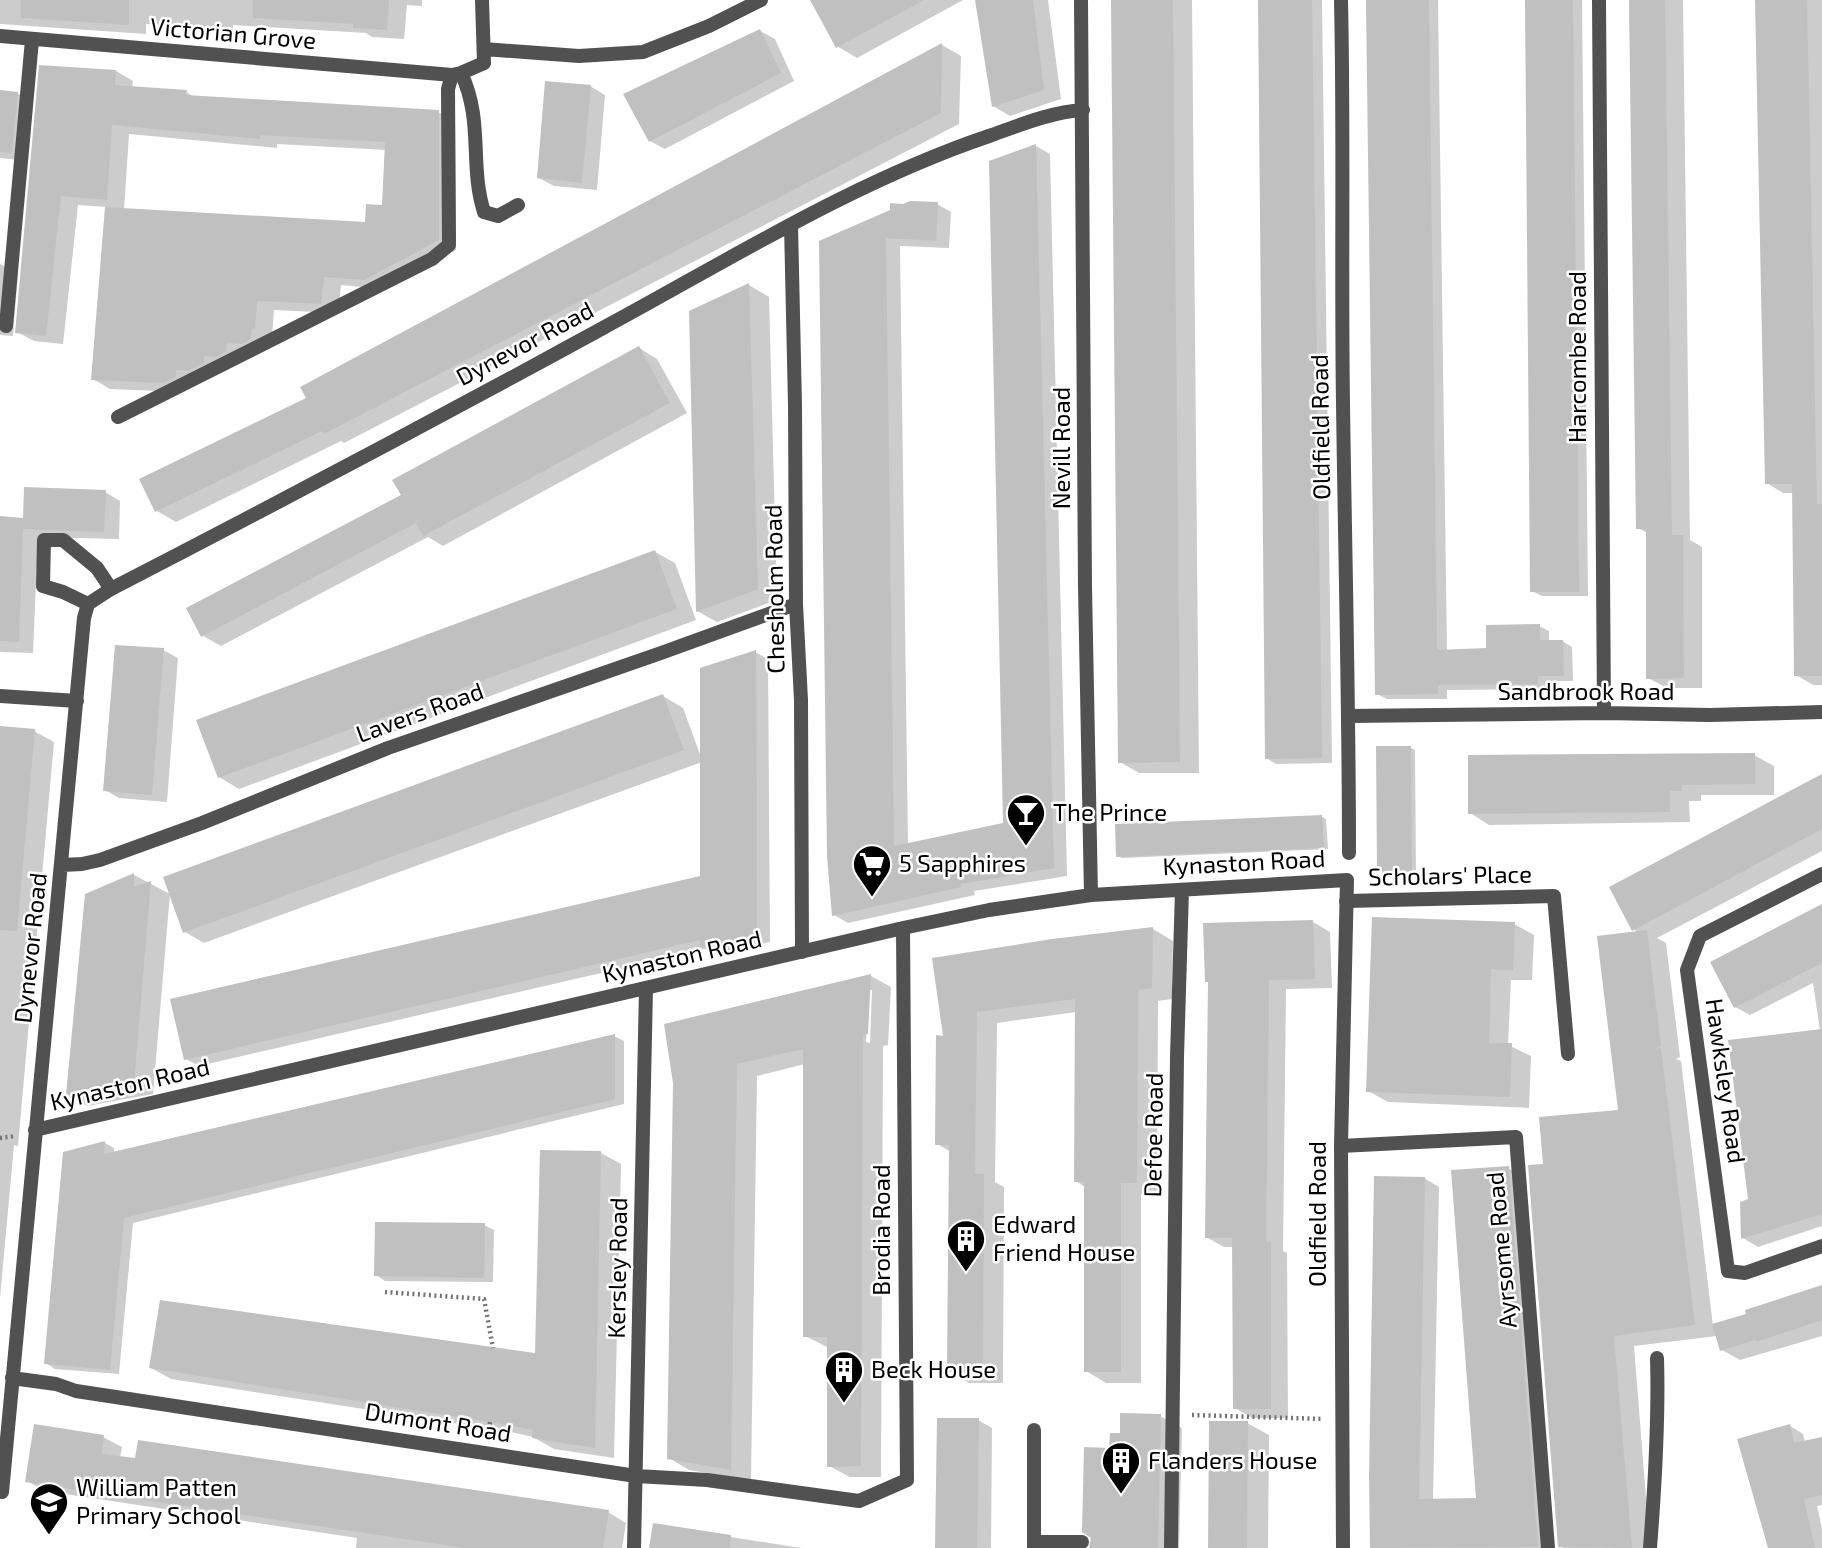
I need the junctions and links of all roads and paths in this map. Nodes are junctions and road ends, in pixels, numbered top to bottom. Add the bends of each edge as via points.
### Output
1 (482, 0) edge
2 (761, 0) edge
3 (1081, 0) edge
4 (1341, 0) edge
5 (1599, 0) edge
6 (0, 36) edge
7 (32, 40) junction
8 (484, 49) junction
9 (457, 74) junction
10 (1083, 110) junction
11 (519, 205) dead end
12 (791, 225) junction
13 (6, 326) dead end
14 (118, 417) dead end
15 (111, 589) junction
16 (88, 604) junction
17 (796, 604) junction
18 (0, 696) edge
19 (77, 701) junction
20 (1822, 712) edge
21 (1604, 713) junction
22 (1349, 716) junction
23 (1349, 853) dead end
24 (62, 865) junction
25 (1822, 874) edge
26 (1347, 880) joint
27 (1182, 890) junction
28 (1091, 895) junction
29 (1346, 901) junction
30 (903, 928) junction
31 (802, 952) junction
32 (646, 989) junction
33 (1568, 1054) dead end
34 (35, 1130) junction
35 (1340, 1146) junction
36 (1822, 1246) edge
37 (385, 1292) dead end
38 (493, 1348) dead end
39 (1657, 1358) dead end
40 (12, 1378) junction
41 (1173, 1415) junction
42 (1342, 1419) junction
43 (1034, 1430) dead end
44 (636, 1476) junction
45 (2, 1492) dead end
46 (859, 1501) joint
47 (1549, 1541) edge
48 (1082, 1542) dead end
49 (1167, 1544) edge
50 (1034, 1545) edge
51 (634, 1548) edge
52 (1343, 1548) edge
53 (1650, 1548) edge

1 - 8 street
2 - 8 street via 643,52 579,56
3 - 10 street, Nevill Road
4 - 22 street, Oldfield Road
5 - 21 street, Harcombe Road
6 - 7 street, Victorian Grove
7 - 9 street, Victorian Grove
7 - 13 street
8 - 9 street via 484,63
9 - 11 street via 473,104 484,212 498,216
9 - 14 street via 448,89 449,245 432,259
10 - 12 street, Dynevor Road via 1060,112 949,150
10 - 28 street, Nevill Road
12 - 15 street, Dynevor Road
12 - 17 street, Chesholm Road
15 - 16 street, Dynevor Road
15 - 16 street via 97,568 63,540 44,540 43,586
16 - 19 street, Dynevor Road
17 - 24 street, Lavers Road via 388,748 202,823 100,859
17 - 31 street, Chesholm Road
18 - 19 street
19 - 24 street, Dynevor Road
20 - 21 street, Sandbrook Road
21 - 22 street, Sandbrook Road
22 - 23 street, Oldfield Road
24 - 34 street, Dynevor Road
25 - 36 street, Hawksley Road via 1700,936 1687,970 1728,1271 1745,1273
26 - 27 street, Kynaston Road
26 - 29 street, Oldfield Road
27 - 28 street, Kynaston Road
27 - 41 street, Defoe Road
28 - 30 street, Kynaston Road
29 - 33 street, Scholars' Place via 1554,896
29 - 35 street, Oldfield Road
30 - 31 street, Kynaston Road
30 - 46 street, Brodia Road via 907,1480
31 - 32 street, Kynaston Road
32 - 34 street, Kynaston Road
32 - 44 street, Kersley Road
34 - 40 street, Dynevor Road
35 - 42 street, Oldfield Road
35 - 47 street, Ayrsome Road via 1516,1137
37 - 38 path via 484,1299
39 - 53 street via 1657,1469
40 - 44 street, Dumont Road
40 - 45 street, Dynevor Road
41 - 42 path
41 - 49 street, Defoe Road
42 - 52 street, Oldfield Road
43 - 50 street
44 - 46 street, Dumont Road via 707,1480
44 - 51 street, Kersley Road
48 - 50 street

